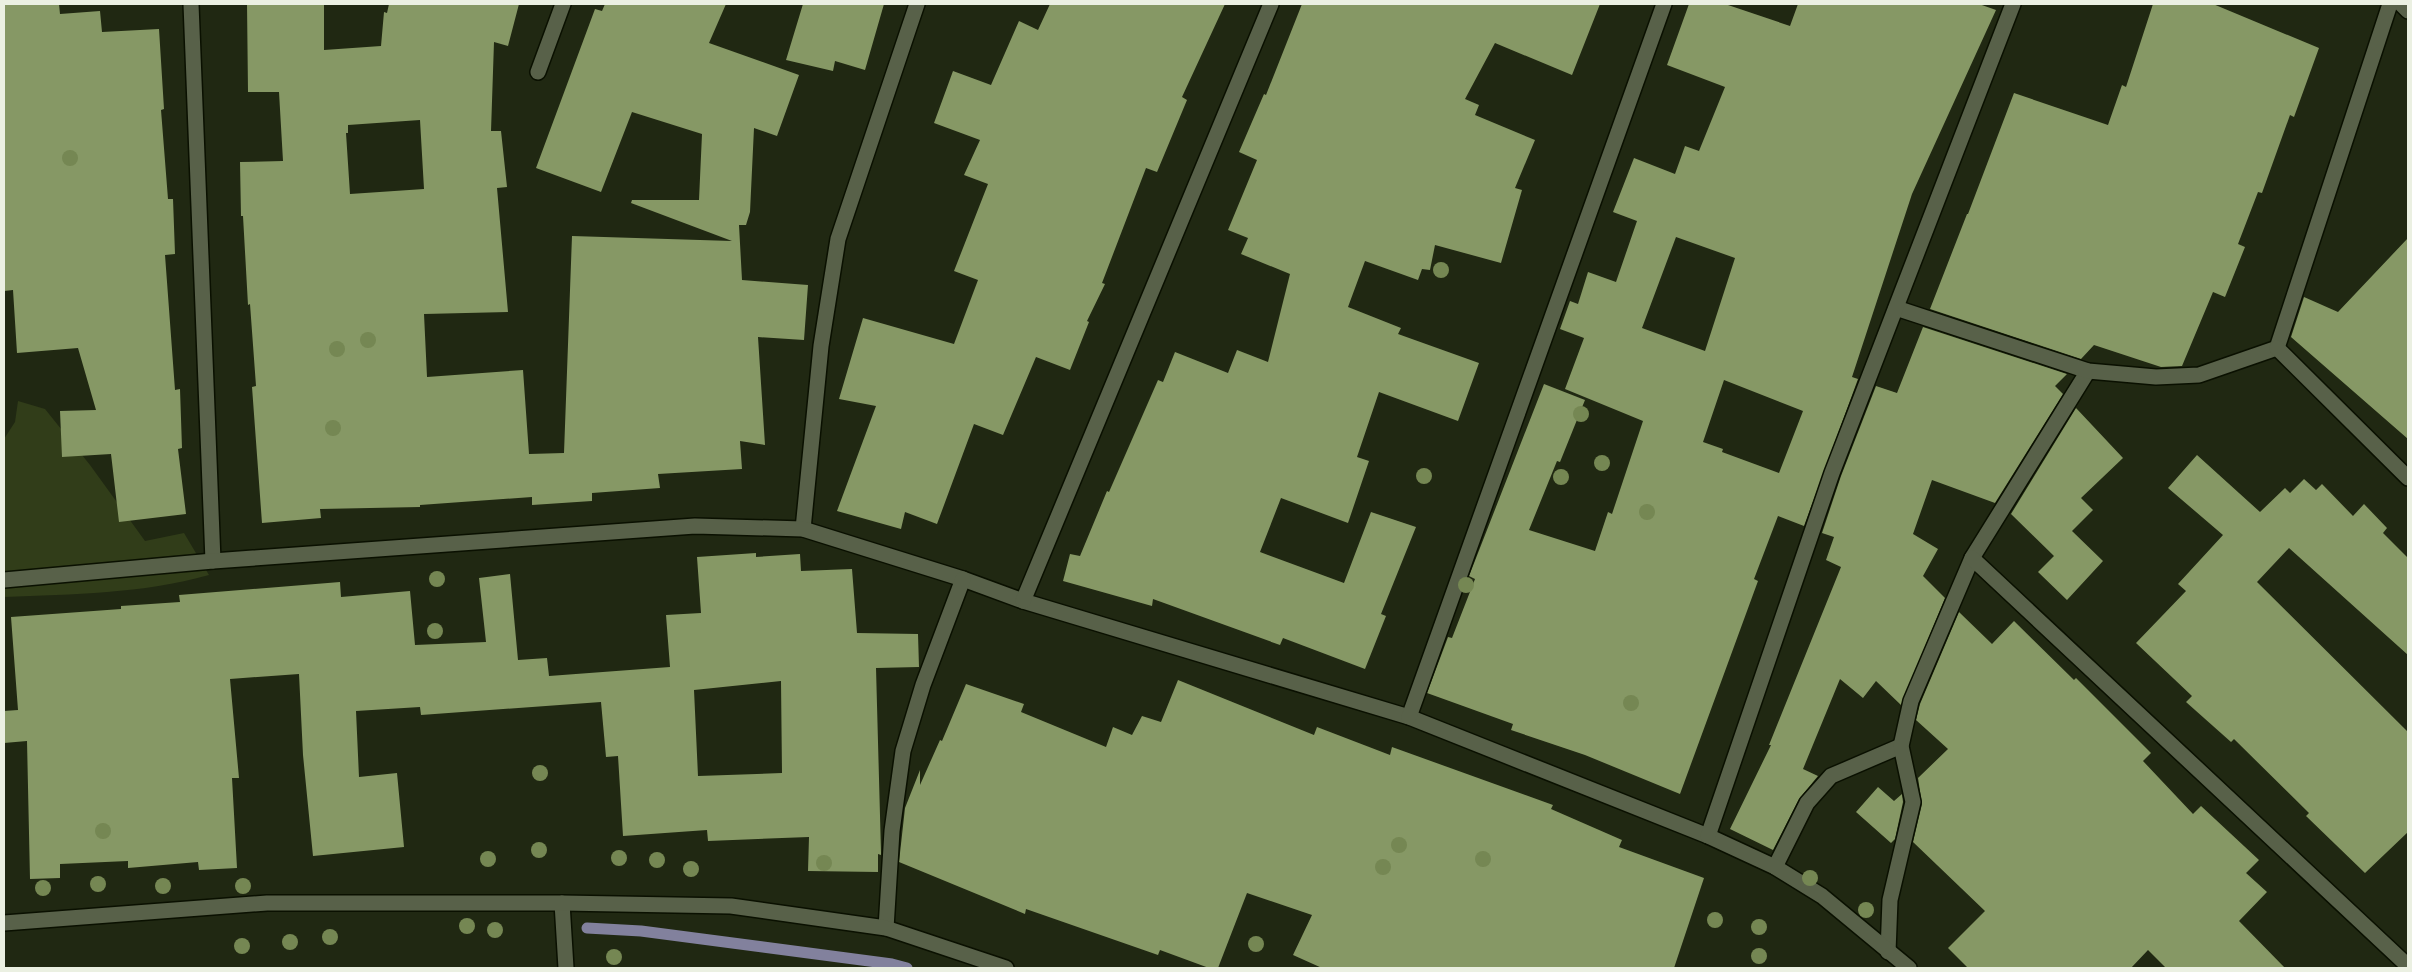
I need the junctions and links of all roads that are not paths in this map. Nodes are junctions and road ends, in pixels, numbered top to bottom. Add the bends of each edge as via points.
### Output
1 (190, 4) edge
2 (202, 4) edge
3 (563, 4) edge
4 (917, 4) edge
5 (1271, 4) edge
6 (1664, 4) edge
7 (2013, 4) edge
8 (2390, 4) edge
9 (2401, 4) edge
10 (2408, 11) edge
11 (192, 30) junction
12 (538, 72) dead end
13 (1896, 308) junction
14 (2278, 348) junction
15 (2088, 371) junction
16 (2408, 478) edge
17 (803, 529) junction
18 (1972, 558) junction
19 (214, 561) junction
20 (963, 579) junction
21 (4, 580) edge
22 (1023, 601) junction
23 (1409, 717) junction
24 (1901, 746) junction
25 (1708, 836) junction
26 (1775, 867) junction
27 (562, 903) junction
28 (4, 923) edge
29 (886, 928) junction
30 (1888, 952) junction
31 (2408, 966) edge
32 (566, 968) edge
33 (1006, 968) edge
34 (1909, 968) edge

1 - 11 street
2 - 11 street
3 - 12 street
4 - 17 street via 838,239 821,346
5 - 22 street
6 - 23 street
7 - 13 street
8 - 14 street
9 - 10 street
11 - 19 street
13 - 15 street
13 - 25 street via 1832,473
14 - 15 street via 2199,376 2156,377
14 - 16 street
15 - 18 street
17 - 19 street via 695,526
17 - 20 street
18 - 24 street via 1912,701
18 - 31 street
19 - 21 street
20 - 22 street
20 - 29 street via 923,684 903,751 892,831
22 - 23 street
23 - 25 street
24 - 26 street via 1831,776 1807,803
24 - 30 street via 1913,802 1890,900
25 - 26 street
26 - 30 street via 1822,896
27 - 28 street via 267,903
27 - 29 street via 731,906
27 - 32 street
29 - 33 street
30 - 34 street

